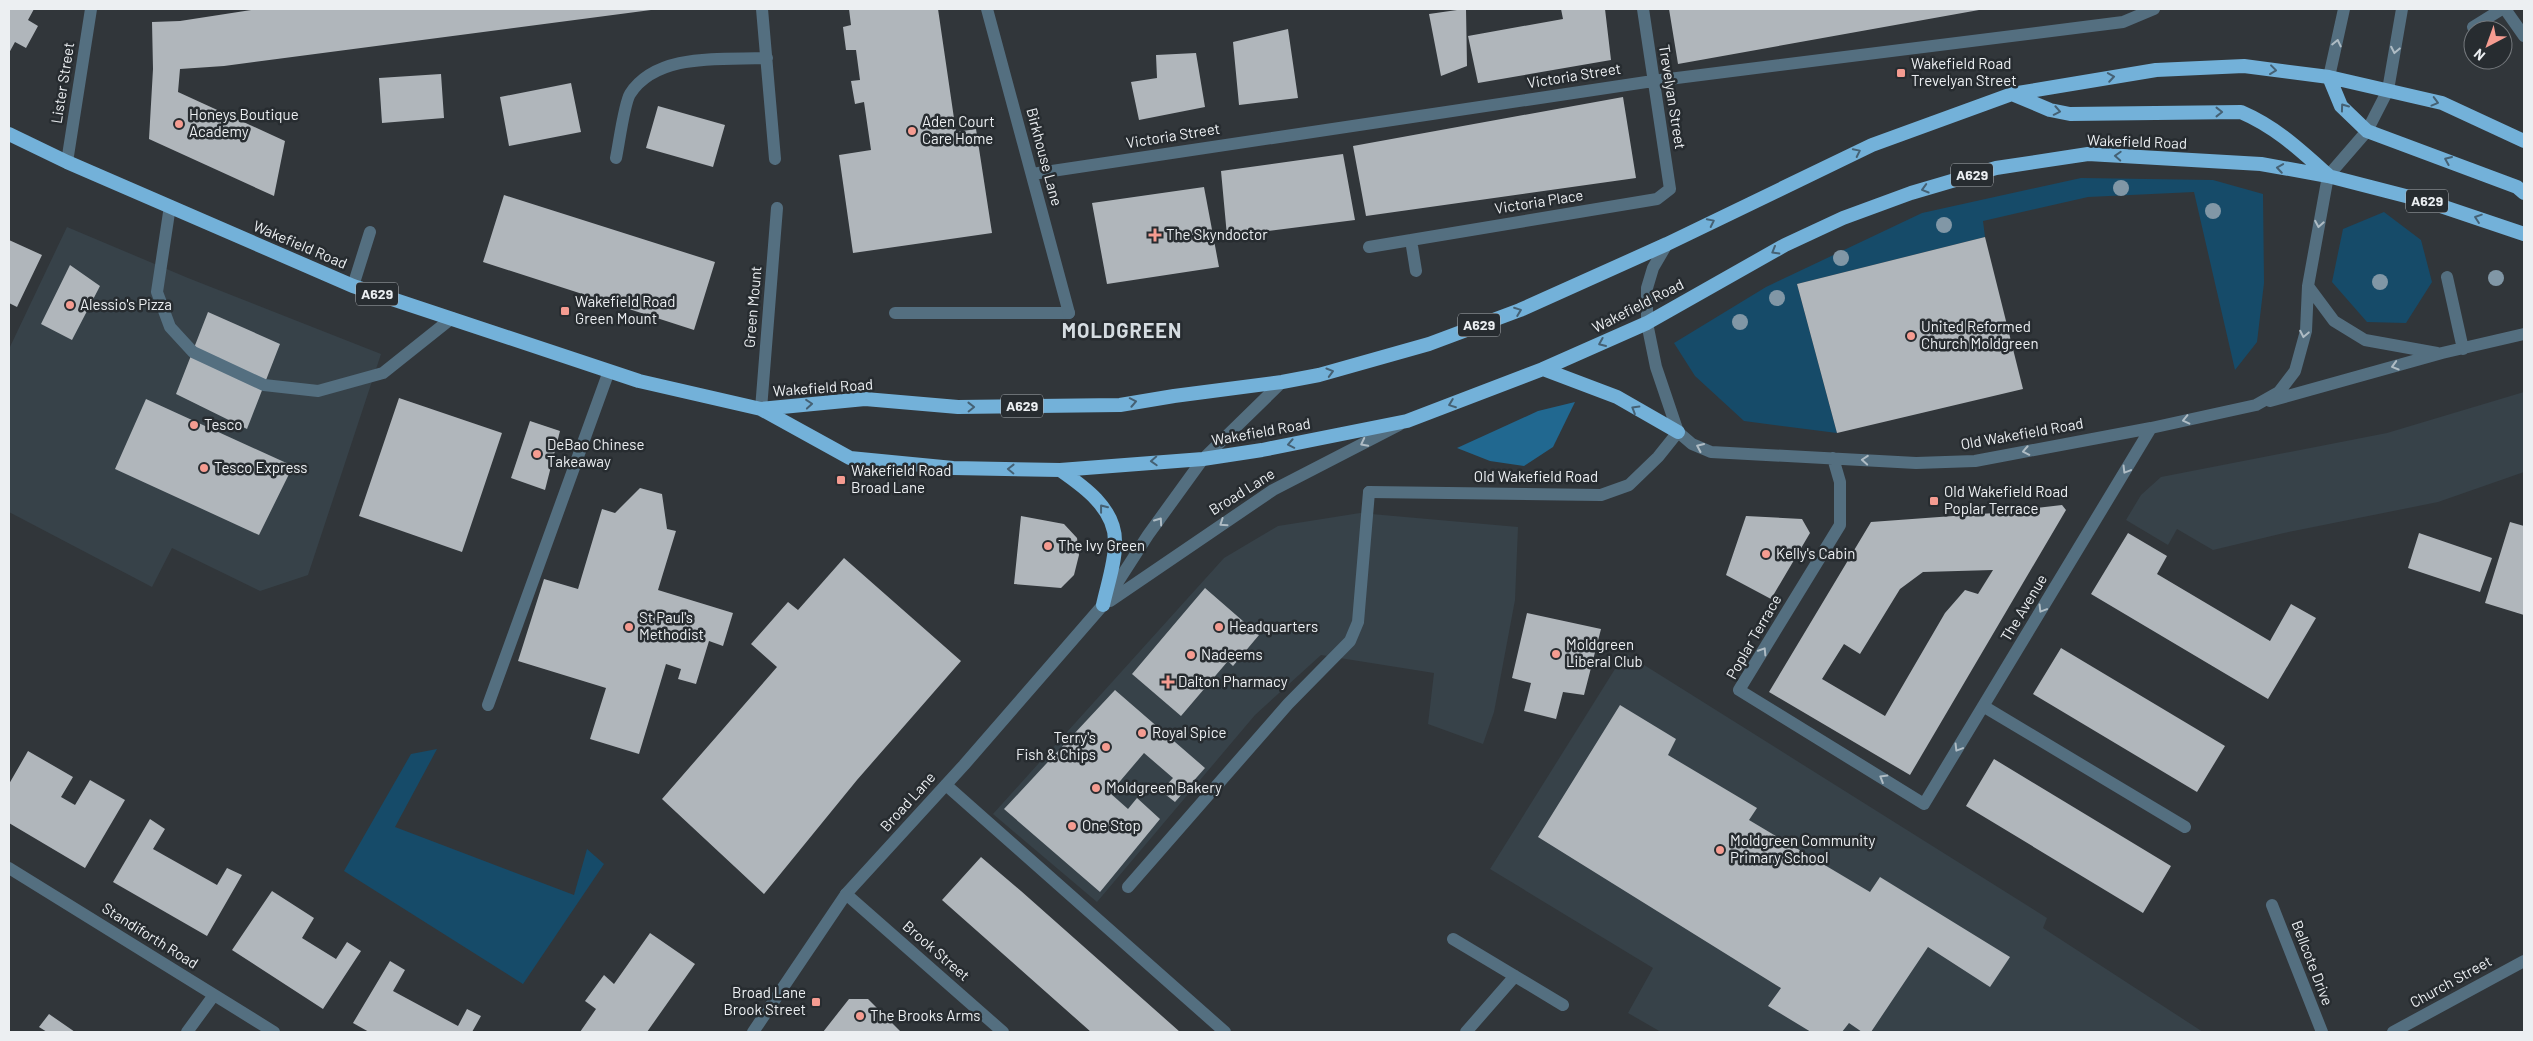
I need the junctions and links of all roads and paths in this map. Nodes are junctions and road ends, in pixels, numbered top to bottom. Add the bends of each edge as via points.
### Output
1 (91, 9) edge
2 (762, 9) edge
3 (987, 9) edge
4 (1643, 9) edge
5 (2154, 9) edge
6 (2344, 9) edge
7 (2402, 9) edge
8 (2503, 9) edge
9 (2485, 20) edge
10 (2524, 36) edge
11 (766, 58) junction
12 (2329, 77) junction
13 (1653, 81) junction
14 (2388, 90) junction
15 (2012, 94) junction
16 (2366, 131) junction
17 (9, 134) edge
18 (2524, 141) edge
19 (616, 158) dead end
20 (775, 159) dead end
21 (67, 162) junction
22 (1032, 174) junction
23 (2328, 176) junction
24 (1670, 189) joint
25 (2524, 193) edge
26 (170, 206) junction
27 (777, 208) dead end
28 (370, 232) dead end
29 (2524, 234) edge
30 (1411, 240) junction
31 (1667, 244) junction
32 (1369, 247) dead end
33 (1416, 271) dead end
34 (2447, 277) dead end
35 (353, 286) junction
36 (2308, 286) junction
37 (895, 313) dead end
38 (452, 318) junction
39 (1647, 323) junction
40 (2524, 334) edge
41 (2463, 349) junction
42 (2442, 353) junction
43 (1543, 369) junction
44 (609, 371) junction
45 (1282, 382) junction
46 (2256, 405) junction
47 (761, 409) junction
48 (1407, 421) junction
49 (2151, 428) junction
50 (1678, 432) junction
51 (1203, 458) junction
52 (1833, 458) junction
53 (1060, 470) junction
54 (1103, 606) junction
55 (488, 705) dead end
56 (1984, 706) junction
57 (946, 784) junction
58 (1924, 804) joint
59 (2185, 827) dead end
60 (9, 868) edge
61 (1128, 887) dead end
62 (846, 894) junction
63 (2272, 905) dead end
64 (1453, 939) dead end
65 (2524, 961) edge
66 (1515, 976) junction
67 (214, 995) junction
68 (1563, 1005) dead end
69 (187, 1032) edge
70 (274, 1032) edge
71 (753, 1032) edge
72 (1003, 1032) edge
73 (1225, 1032) edge
74 (1466, 1032) edge
75 (2322, 1032) edge
76 (2393, 1032) edge

1 - 21 street, Lister Street
2 - 11 street
3 - 22 street, Birkhouse Lane
4 - 13 street, Trevelyan Street
5 - 13 street, Victoria Street via 2123,22
12 -> 6 street
7 -> 14 street
8 - 9 street
8 - 10 street
11 - 19 street via 687,62 664,67 645,77 629,95
11 - 20 street
12 - 14 highway, Wakefield Road / A629
15 -> 12 highway, Wakefield Road / A629 via 2156,70 2244,66
16 -> 12 highway via 2341,106
13 - 22 street, Victoria Street
13 - 24 street, Trevelyan Street
14 - 16 street
14 -> 18 highway, Wakefield Road / A629 via 2442,103
15 -> 23 highway via 2050,110 2070,114 2241,112 2282,134
31 -> 15 highway, Wakefield Road / A629 via 1872,145
16 - 23 street
25 -> 16 highway via 2517,187
17 - 21 highway, Wakefield Road / A629
21 - 26 highway, Wakefield Road / A629
22 - 37 street, Birkhouse Lane via 1069,313
29 -> 23 highway, Wakefield Road / A629 via 2430,202
23 -> 36 street, Old Wakefield Road
23 -> 39 highway, Wakefield Road / A629 via 2261,164 2088,154 1996,168 1911,193 1843,218 1785,245
24 - 30 street, Victoria Place via 1657,199
26 - 35 highway, Wakefield Road / A629
26 - 38 street via 157,292 170,327 193,352 264,385 318,391 383,373
27 - 47 street, Green Mount
28 - 35 street
30 - 32 street, Victoria Place
30 - 33 street
31 - 39 street via 1652,268 1647,288
45 -> 31 highway, Wakefield Road / A629 via 1429,344 1549,298
34 - 41 street
35 - 38 highway, Wakefield Road / A629
36 - 42 street, Old Wakefield Road via 2334,321 2365,340
36 -> 46 street, Old Wakefield Road via 2306,331 2295,371 2279,392
38 - 44 highway, Wakefield Road / A629
39 -> 43 highway, Wakefield Road / A629
39 - 50 street via 1656,367
40 - 41 street, Old Wakefield Road
41 - 42 street, Old Wakefield Road
42 -> 46 street, Old Wakefield Road
43 -> 48 highway, Wakefield Road / A629
50 -> 43 highway via 1617,397
44 - 47 highway, Wakefield Road / A629
44 - 55 street
47 -> 45 highway, Wakefield Road / A629 via 865,399 958,407 1120,405
45 - 51 street, Broad Lane
46 -> 49 street, Old Wakefield Road
53 -> 47 highway, Wakefield Road / A629 via 953,468 850,458
48 -> 51 highway, Wakefield Road / A629 via 1262,450
48 -> 54 street, Broad Lane via 1273,490
49 -> 52 street, Old Wakefield Road via 1975,461 1916,463
49 -> 56 street, The Avenue
52 -> 50 street, Old Wakefield Road via 1710,452 1692,444
50 - 61 street, Old Wakefield Road via 1629,485 1601,495 1369,492 1358,622 1350,641 1288,704
51 -> 53 highway, Wakefield Road / A629
54 -> 51 street, Broad Lane
58 -> 52 street, Poplar Terrace via 1739,690 1840,525 1840,482
54 -> 53 highway via 1116,540 1108,514 1088,490
54 - 57 street, Broad Lane
56 -> 58 street, The Avenue
56 - 59 street
57 - 62 street, Broad Lane
57 - 73 street
60 - 67 street, Standiforth Road
62 - 71 street, Broad Lane
62 - 72 street, Brook Street
63 - 75 street, Bellcote Drive
64 - 66 street
65 - 76 street, Church Street
66 - 68 street
66 - 74 street
67 - 69 street
67 - 70 street, Standiforth Road

